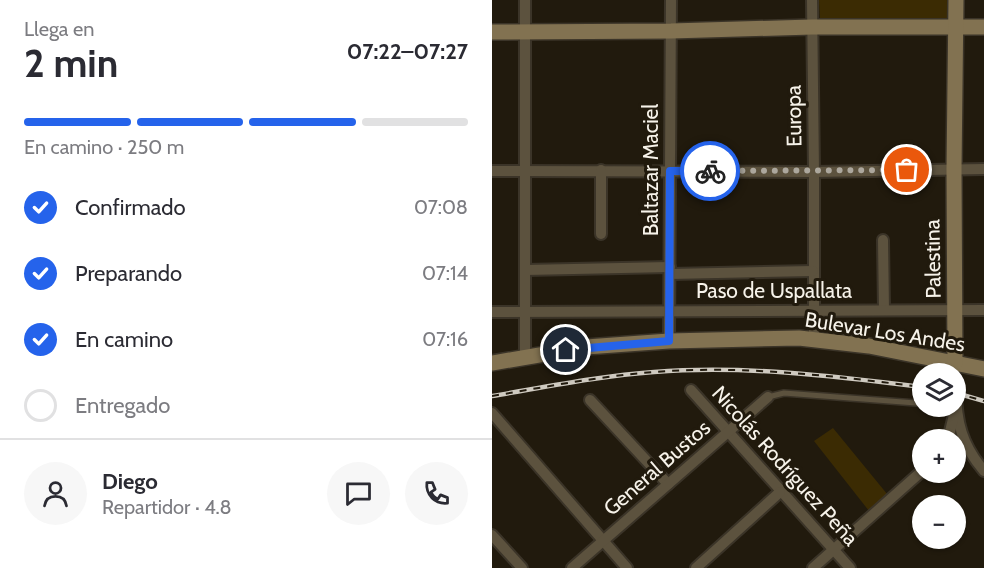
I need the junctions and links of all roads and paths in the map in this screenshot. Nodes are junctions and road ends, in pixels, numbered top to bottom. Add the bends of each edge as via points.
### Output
1 (525, 0) edge
2 (671, 0) edge
3 (812, 0) edge
4 (956, 0) edge
5 (812, 27) junction
6 (956, 27) junction
7 (984, 27) edge
8 (671, 31) junction
9 (492, 32) edge
10 (525, 32) junction
11 (954, 169) junction
12 (984, 169) edge
13 (601, 170) junction
14 (492, 171) edge
15 (525, 171) junction
16 (670, 171) junction
17 (814, 171) junction
18 (601, 234) dead end
19 (883, 240) dead end
20 (525, 270) junction
21 (669, 270) junction
22 (813, 271) junction
23 (984, 309) edge
24 (884, 310) junction
25 (955, 310) junction
26 (670, 311) junction
27 (814, 311) junction
28 (492, 312) edge
29 (525, 312) junction
30 (814, 339) junction
31 (669, 341) junction
32 (525, 356) junction
33 (492, 363) edge
34 (936, 363) edge
35 (955, 363) edge
36 (966, 368) edge
37 (984, 369) edge
38 (691, 390) dead end
39 (768, 397) joint
40 (590, 400) dead end
41 (912, 403) edge
42 (492, 414) edge
43 (958, 417) edge
44 (728, 432) junction
45 (966, 455) edge
46 (981, 467) edge
47 (912, 480) edge
48 (668, 484) junction
49 (780, 492) junction
50 (492, 535) edge
51 (603, 541) junction
52 (834, 550) junction
53 (522, 568) edge
54 (572, 568) edge
55 (627, 568) edge
56 (696, 568) edge
57 (813, 568) edge
58 (850, 568) edge

1 - 10 street
2 - 8 street, Baltazar Maciel
3 - 5 street, Europa
4 - 6 main road, Palestina
5 - 6 main road
5 - 8 main road
5 - 17 street, Europa
6 - 7 main road
6 - 11 main road, Palestina
8 - 10 main road
8 - 16 street, Baltazar Maciel
9 - 10 main road
10 - 15 street
11 - 12 street
11 - 17 street
11 - 25 main road, Palestina
13 - 15 street
13 - 16 street
13 - 18 street
14 - 15 street
15 - 20 street
16 - 17 street
16 - 21 street, Baltazar Maciel
17 - 22 street, Europa
19 - 24 street
20 - 21 street
20 - 29 street
21 - 22 street
21 - 26 street, Baltazar Maciel
22 - 27 street, Europa
23 - 25 street, Paso de Uspallata
24 - 25 street, Paso de Uspallata
24 - 27 street, Paso de Uspallata
25 - 35 main road, Palestina
26 - 27 street, Paso de Uspallata
26 - 29 street, Paso de Uspallata
26 - 31 street, Baltazar Maciel
27 - 30 street, Europa
28 - 29 street, Paso de Uspallata
29 - 32 street
30 - 31 main road, Bulevar Los Andes
30 - 34 main road, Bulevar Los Andes via 880,348
31 - 32 main road, Bulevar Los Andes
32 - 33 main road, Bulevar Los Andes
36 - 37 main road, Bulevar Los Andes
38 - 44 street, Nicolás Rodríguez Peña
39 - 41 lane via 784,393
39 - 44 street, General Bustos
40 - 48 street
42 - 51 street
43 - 46 street via 966,448
44 - 48 street, General Bustos
44 - 49 street, Nicolás Rodríguez Peña
45 - 46 street
47 - 52 street
48 - 51 street, General Bustos
49 - 52 street, Nicolás Rodríguez Peña
49 - 56 street
50 - 53 street
51 - 54 street, General Bustos
51 - 55 street
52 - 57 street
52 - 58 street, Nicolás Rodríguez Peña

